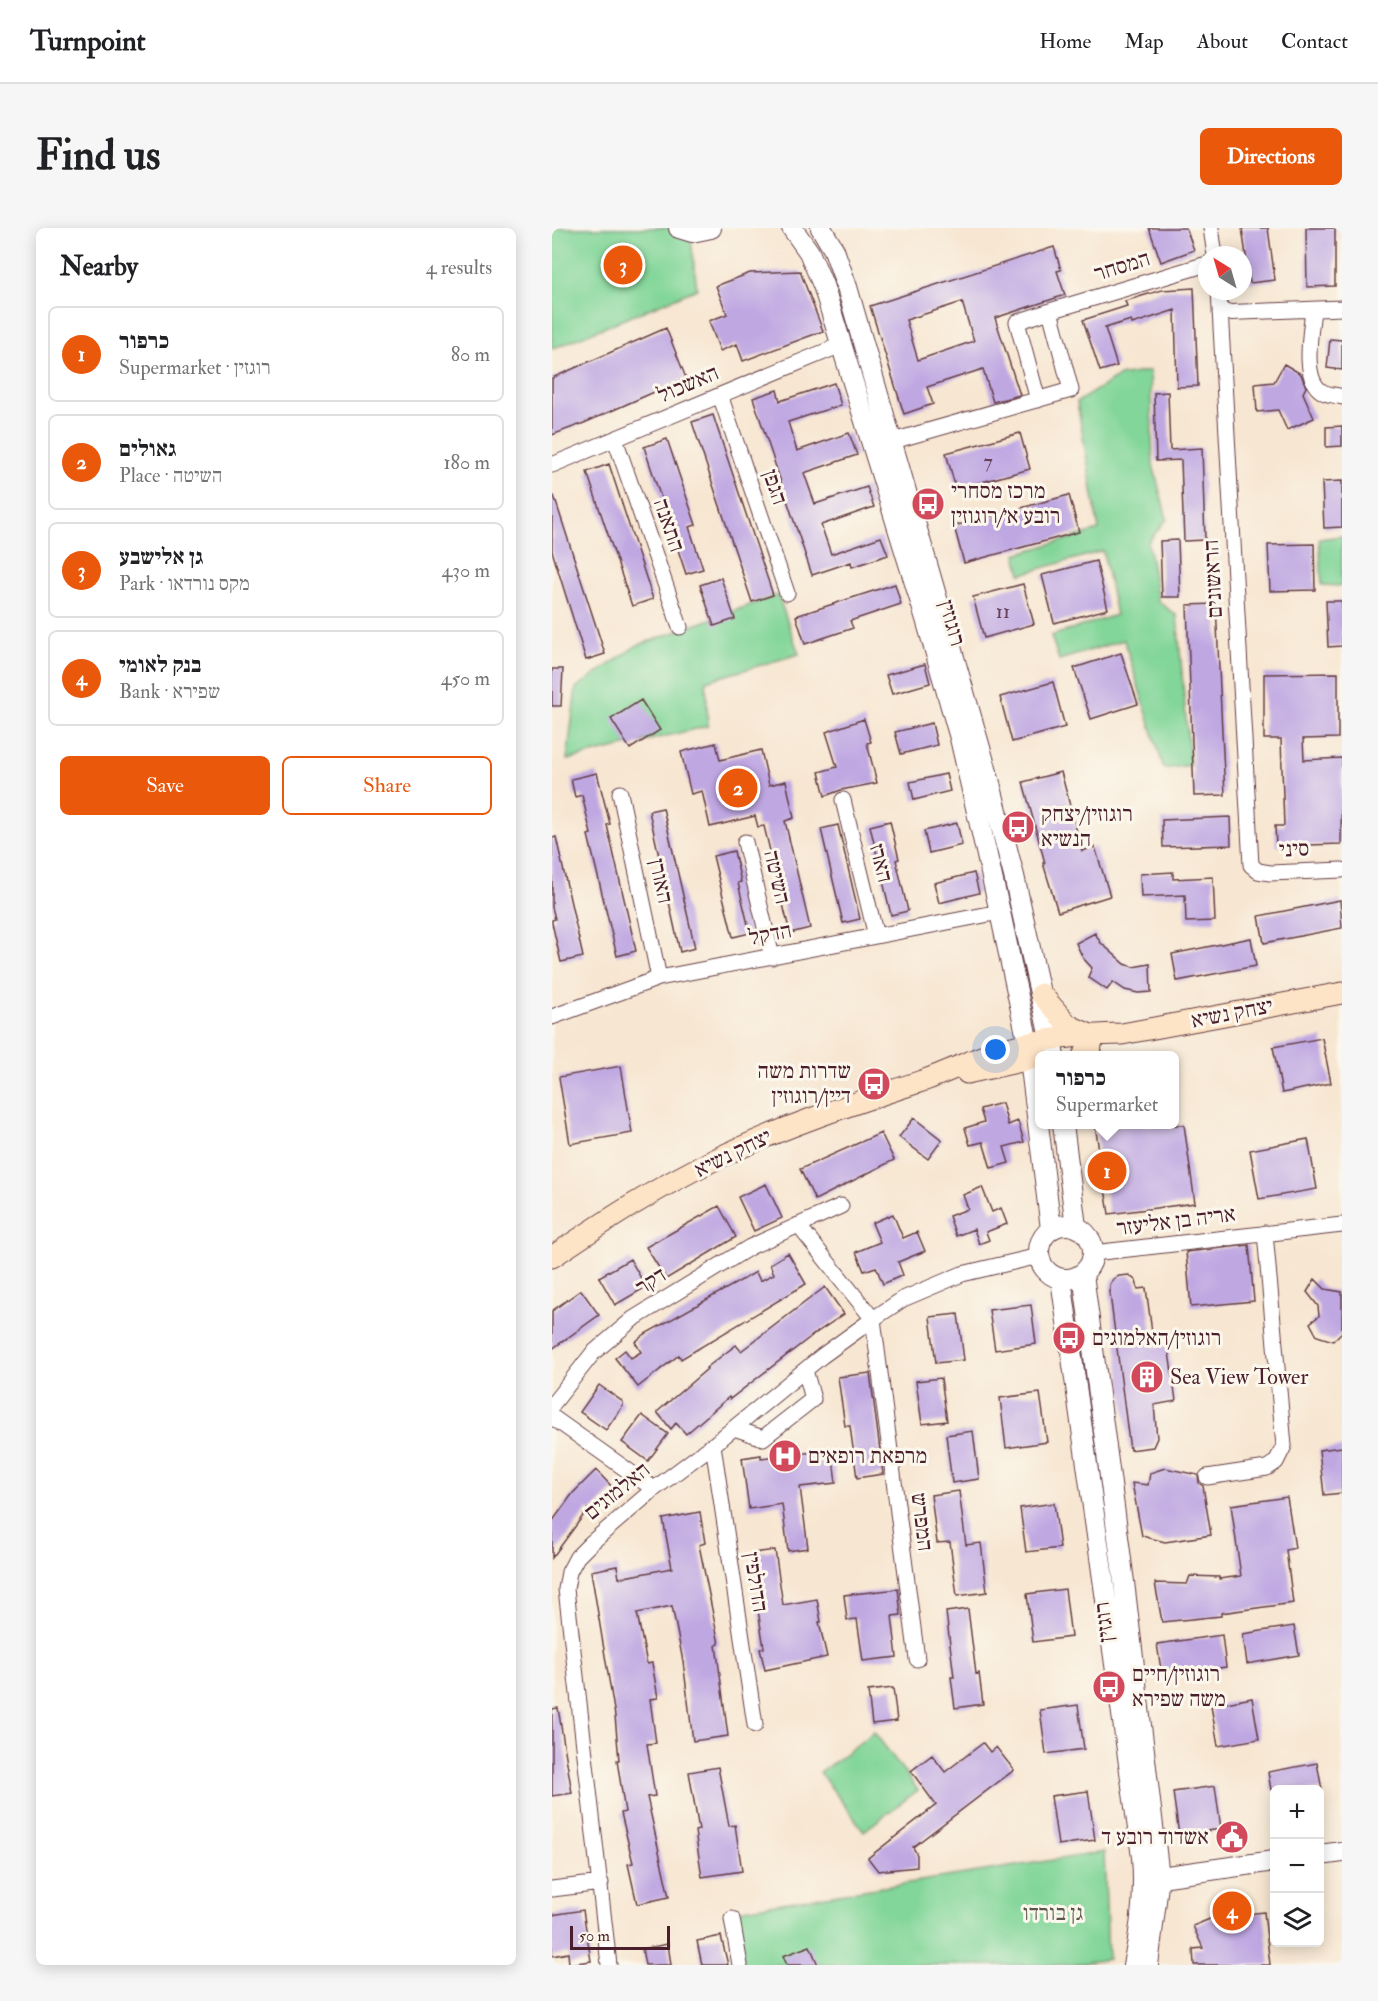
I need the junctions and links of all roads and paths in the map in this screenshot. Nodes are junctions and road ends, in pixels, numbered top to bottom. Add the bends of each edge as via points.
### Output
1 (679, 228) edge
2 (792, 228) edge
3 (1211, 228) edge
4 (706, 230) edge
5 (824, 230) edge
6 (1214, 246) edge
7 (1198, 267) edge
8 (1220, 300) edge
9 (1342, 308) edge
10 (1313, 310) junction
11 (1050, 311) junction
12 (1221, 313) junction
13 (841, 345) junction
14 (720, 395) junction
15 (1342, 397) edge
16 (1038, 400) junction
17 (615, 439) junction
18 (892, 441) junction
19 (552, 465) edge
20 (787, 593) dead end
21 (680, 627) dead end
22 (620, 793) dead end
23 (843, 800) dead end
24 (745, 843) dead end
25 (1251, 865) joint
26 (1342, 870) edge
27 (1000, 912) junction
28 (876, 936) junction
29 (772, 957) junction
30 (659, 978) junction
31 (1342, 993) edge
32 (1041, 994) junction
33 (552, 1017) edge
34 (1088, 1046) edge
35 (1044, 1051) edge
36 (1044, 1051) edge
37 (1051, 1051) edge
38 (1035, 1055) edge
39 (1047, 1129) edge
40 (1064, 1129) edge
41 (842, 1206) dead end
42 (798, 1225) junction
43 (1342, 1225) edge
44 (1076, 1227) junction
45 (1051, 1229) junction
46 (1265, 1233) junction
47 (1093, 1253) junction
48 (1039, 1256) junction
49 (552, 1257) edge
50 (1083, 1274) junction
51 (1061, 1279) junction
52 (873, 1319) junction
53 (805, 1370) junction
54 (552, 1405) edge
55 (552, 1417) edge
56 (734, 1428) junction
57 (713, 1445) junction
58 (1207, 1477) dead end
59 (654, 1489) junction
60 (917, 1659) dead end
61 (755, 1725) dead end
62 (1341, 1852) edge
63 (1324, 1854) edge
64 (1270, 1862) edge
65 (1151, 1878) junction
66 (601, 1883) junction
67 (552, 1889) edge
68 (732, 1919) dead end
69 (609, 1965) edge
70 (740, 1965) edge
71 (1133, 1965) edge
72 (1148, 1965) edge

1 - 4 street via 692,232
2 - 13 street, רוגוזין via 815,264
3 - 6 street
5 - 18 street, רוגוזין via 841,268
7 - 11 street, המסחר
8 - 12 street, הראשונים
9 - 10 street
10 - 12 street
10 - 15 street via 1308,355 1314,383 1322,392
11 - 16 street, המסחר via 1017,322
11 - 16 street via 1071,390
12 - 25 street, הראשונים
13 - 14 street, האשכול
13 - 27 street, רוגוזין via 944,680
14 - 17 street, האשכול
14 - 20 street, הגפן
16 - 18 street
17 - 19 street, האשכול
17 - 21 street, התאנה
18 - 32 street, רוגוזין via 987,772
22 - 30 street, האורן
23 - 28 street, הארז
24 - 29 street, השיטה
25 - 26 street, סיני via 1270,873
27 - 28 street, הדקל
27 - 35 street, רוגוזין
28 - 29 street, הדקל
29 - 30 street, הדקל
30 - 33 street, הדקל
31 - 34 main road, יצחק נשיא via 1122,1034
32 - 34 main road
32 - 36 street
34 - 37 main road, יצחק נשיא
38 - 49 main road, יצחק נשיא via 988,1070 928,1078 777,1132 711,1162
39 - 45 street
40 - 44 street
41 - 42 street, דקר
42 - 52 street
42 - 54 street, דקר via 750,1247 633,1319 593,1353
43 - 46 street, אריה בן אליעזר
44 - 45 street
44 - 47 street via 1089,1238
45 - 48 street via 1041,1241
46 - 47 street, אריה בן אליעזר
46 - 58 street, אריה בן אליעזר via 1284,1446 1276,1462 1267,1468
47 - 50 street
48 - 51 street via 1046,1271
48 - 52 street, האלמוגים via 962,1274 903,1299
50 - 51 street
50 - 65 street, רוגזין via 1122,1570
51 - 65 street, רוגזין
52 - 53 street, האלמוגים
52 - 60 street, המפרש
53 - 56 street, האלמוגים
53 - 56 street via 813,1399 763,1438
55 - 59 street
56 - 57 street, האלמוגים
57 - 59 street, האלמוגים
57 - 61 street, הדולפין
59 - 66 street, האלמוגים via 577,1557 566,1589
62 - 63 street
64 - 65 street
65 - 71 street, רוגזין
65 - 72 street, רוגזין
66 - 67 street
66 - 69 street, האלמוגים
68 - 70 street

